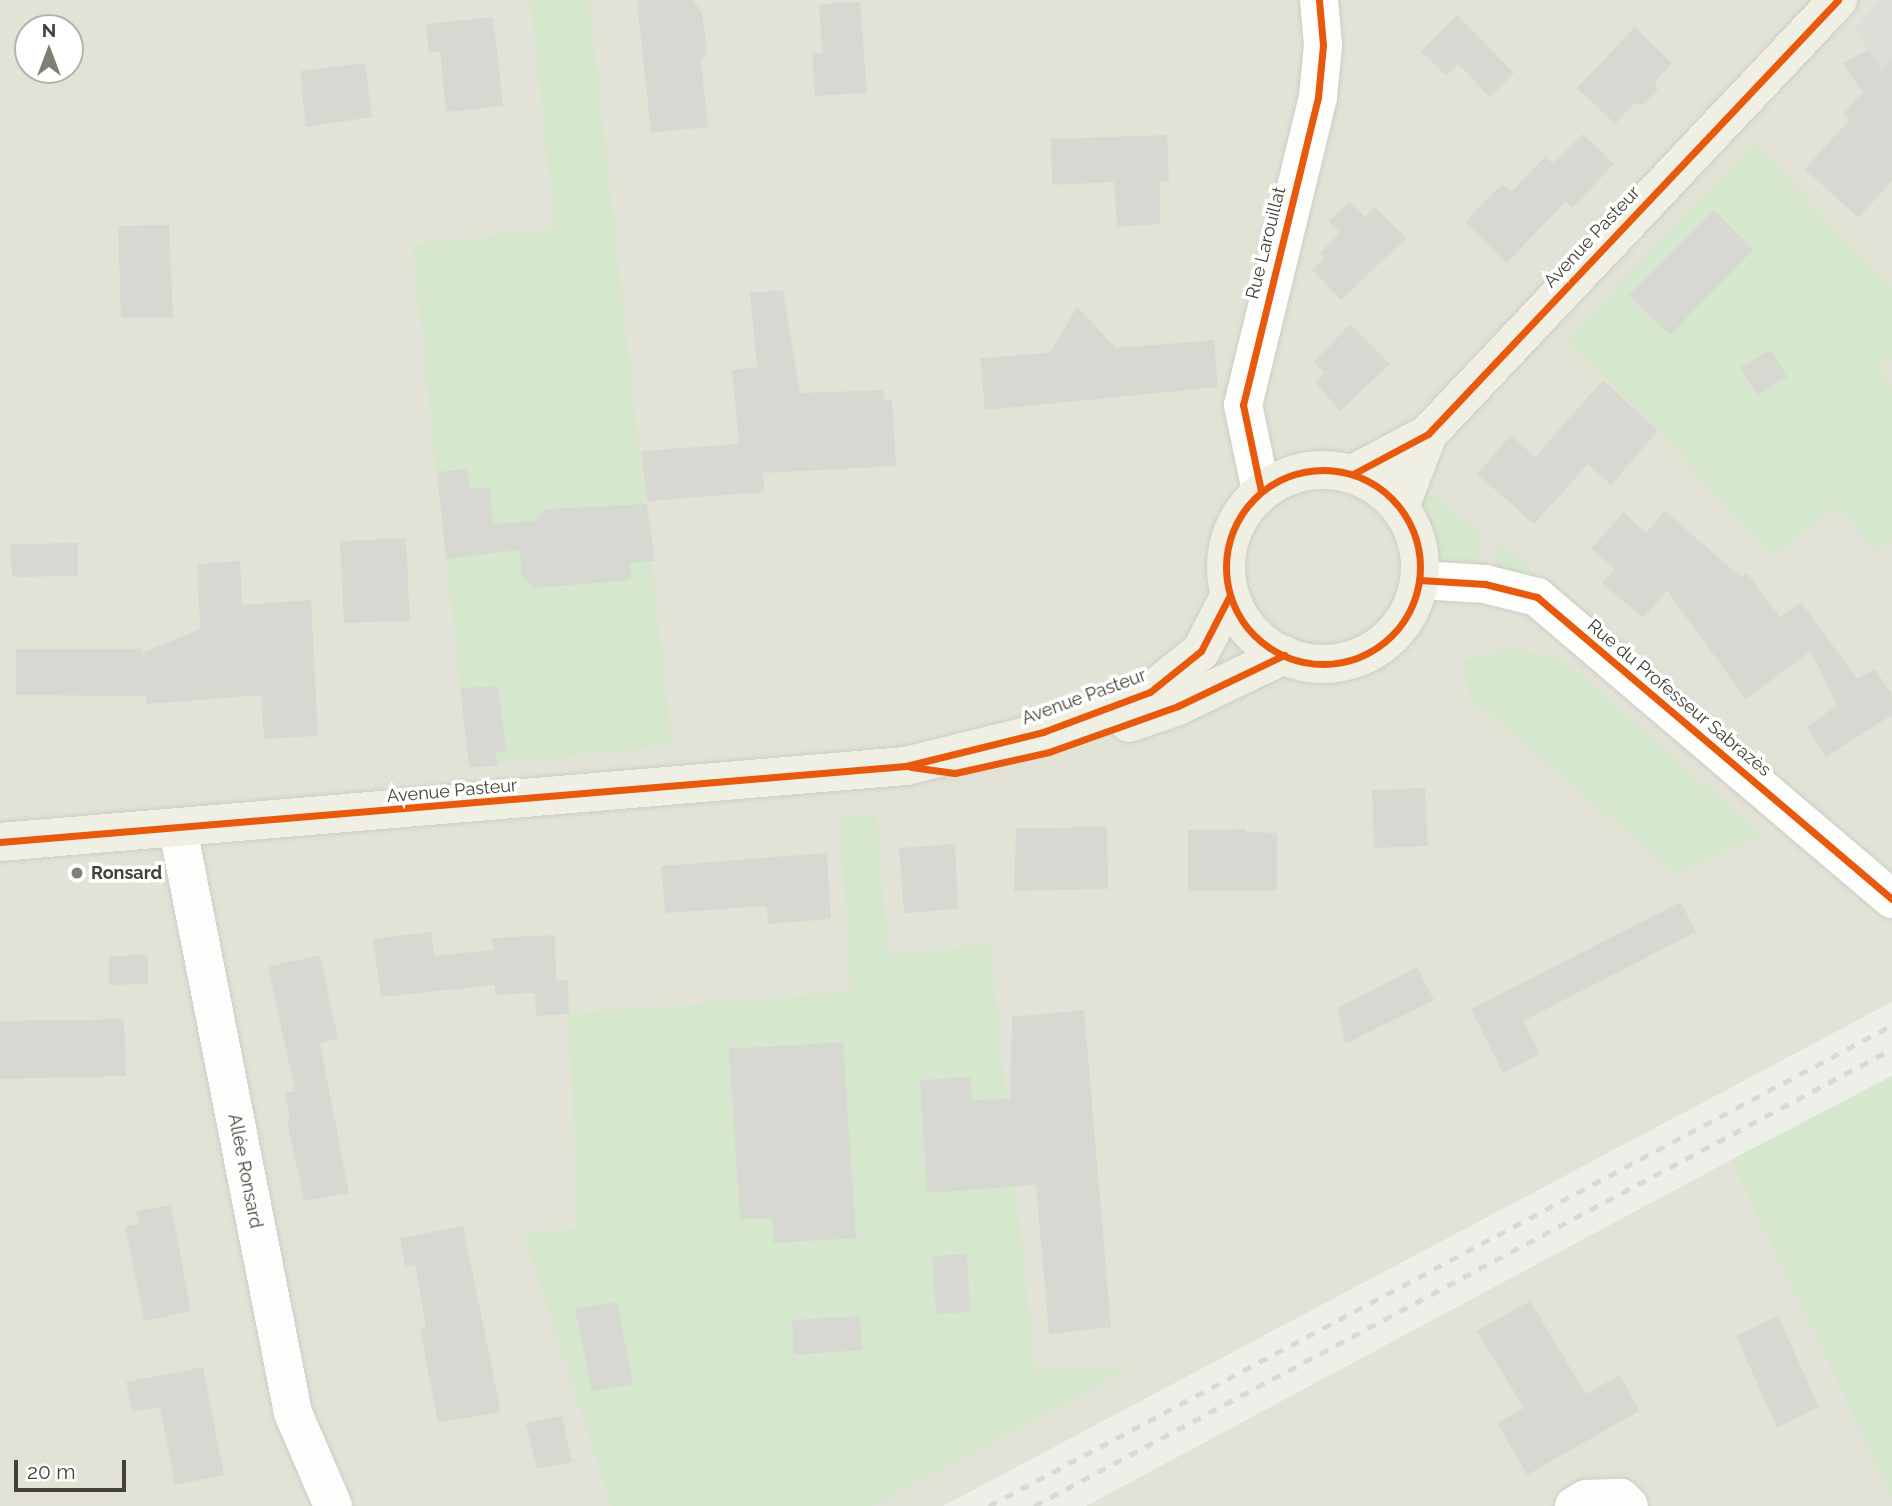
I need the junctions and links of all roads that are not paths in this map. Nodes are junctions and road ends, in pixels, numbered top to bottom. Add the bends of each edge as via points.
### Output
1 (1320, 0) edge
2 (1838, 0) edge
3 (1428, 433) junction
4 (1353, 474) junction
5 (1261, 491) junction
6 (1400, 507) junction
7 (1420, 580) junction
8 (1229, 597) junction
9 (1284, 655) junction
10 (906, 766) junction
11 (178, 829) junction
12 (0, 842) edge
13 (1892, 899) edge
14 (333, 1506) edge
15 (1574, 1506) edge
16 (1629, 1506) edge

1 - 5 street, Rue Larouillat via 1323,45 1318,97 1243,405
2 - 3 main road, Avenue Pasteur
3 - 4 main road, Avenue Pasteur
3 - 6 main road, Avenue Pasteur
4 - 5 main road via 1321,469 1289,475
4 - 6 main road via 1380,487
5 - 8 main road via 1239,515 1227,545
6 - 7 main road via 1420,554
7 - 9 main road via 1410,611 1390,637 1363,656 1332,664
7 - 13 street, Rue du Professeur Sabrazès via 1485,584 1536,597
8 - 9 main road via 1245,626 1269,649
8 - 10 main road, Avenue Pasteur via 1200,650 1150,692 1043,732
9 - 10 main road, Avenue Pasteur via 1178,706 1049,752 955,773
10 - 11 main road, Avenue Pasteur
11 - 12 main road, Avenue Pasteur
11 - 14 street, Allée Ronsard via 293,1413
15 - 16 street via 1586,1499 1621,1498

